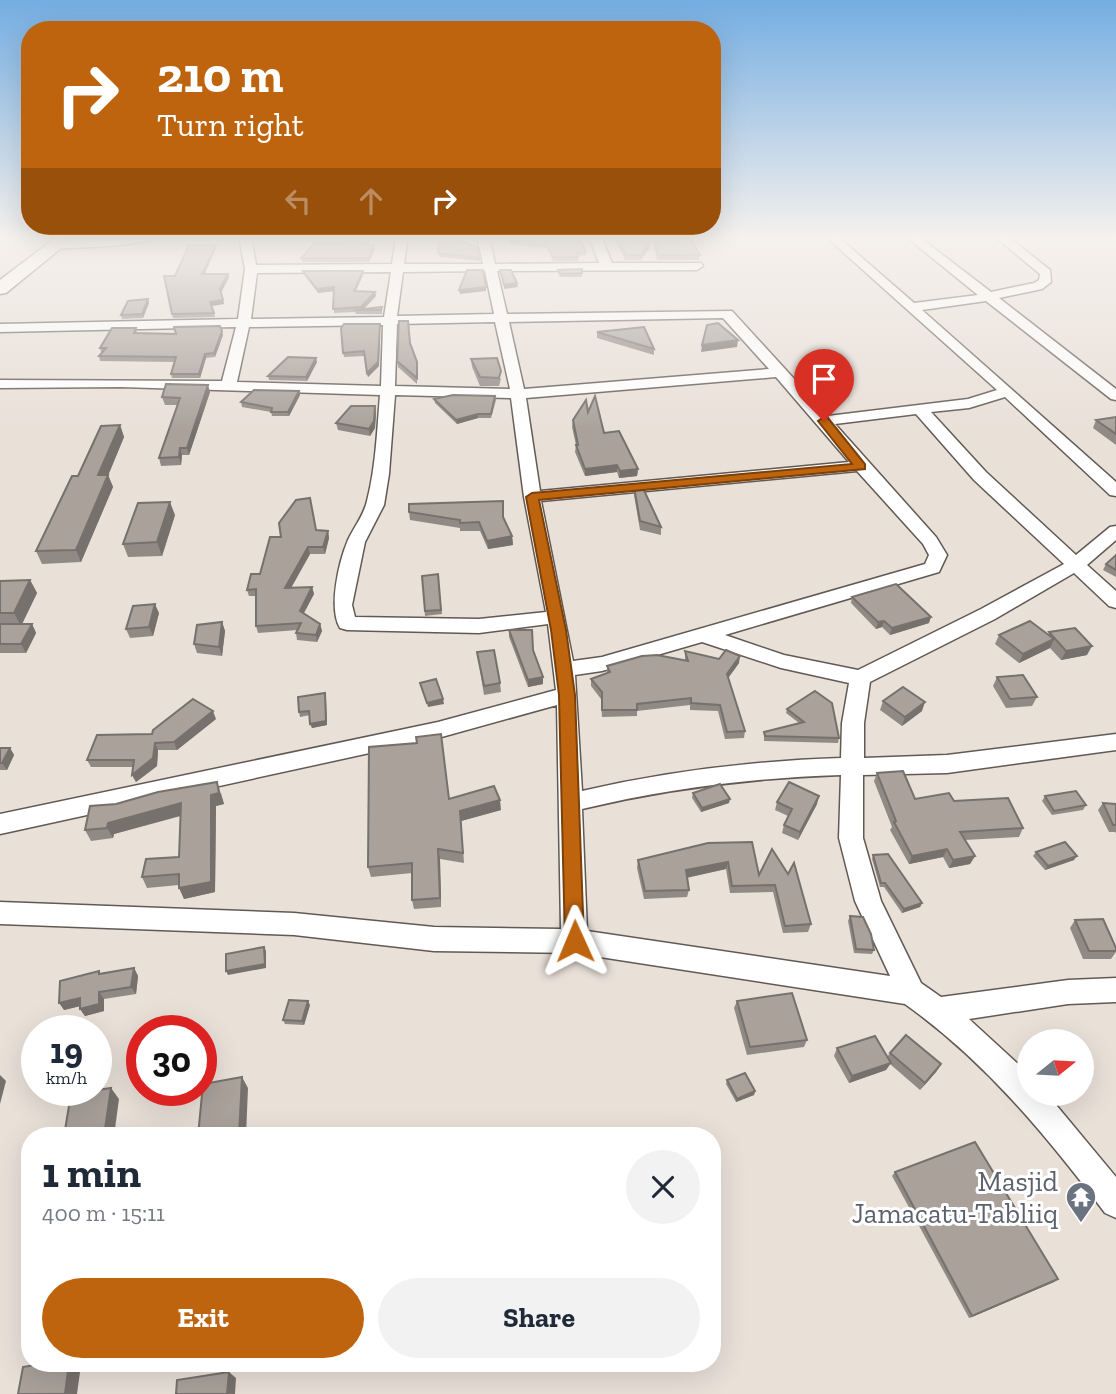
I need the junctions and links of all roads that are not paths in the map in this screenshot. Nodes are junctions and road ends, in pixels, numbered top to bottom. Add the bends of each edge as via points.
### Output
1 (247, 301) edge
2 (393, 301) edge
3 (499, 301) edge
4 (903, 301) edge
5 (954, 301) edge
6 (997, 301) edge
7 (910, 307) junction
8 (503, 317) junction
9 (390, 320) junction
10 (244, 322) junction
11 (0, 328) edge
12 (780, 372) junction
13 (0, 384) edge
14 (228, 387) junction
15 (388, 391) junction
16 (1007, 392) junction
17 (518, 394) junction
18 (1116, 396) edge
19 (920, 409) junction
20 (824, 421) junction
21 (860, 467) junction
22 (1116, 491) edge
23 (532, 497) junction
24 (1116, 531) edge
25 (1077, 564) junction
26 (1116, 602) edge
27 (556, 617) junction
28 (700, 634) junction
29 (564, 669) junction
30 (860, 678) junction
31 (567, 695) junction
32 (1116, 742) edge
33 (850, 768) junction
34 (572, 802) junction
35 (0, 824) edge
36 (0, 913) edge
37 (575, 941) junction
38 (1116, 990) edge
39 (911, 992) junction
40 (939, 1010) junction
41 (1116, 1202) edge

1 - 10 street
2 - 9 street
3 - 8 street
4 - 7 street
5 - 7 street
6 - 18 street
7 - 16 street
8 - 9 street
8 - 12 street via 727,314
8 - 17 street
9 - 10 street
9 - 15 street
10 - 11 street
10 - 14 street
12 - 17 street
12 - 20 street
13 - 14 street
14 - 15 street
15 - 17 street
15 - 27 street via 375,505 356,541 342,605 347,623 479,626
16 - 19 street via 969,403
16 - 22 street
17 - 23 street
19 - 20 street
19 - 25 street via 980,476
20 - 21 street
21 - 23 street
21 - 28 street via 930,541 938,555 933,568
23 - 27 street
24 - 25 street
25 - 26 street
25 - 30 street
27 - 29 street
28 - 29 street via 602,663
28 - 30 street via 781,661
29 - 31 street
30 - 33 street
31 - 34 street
31 - 35 street via 438,730
32 - 33 street via 947,764
33 - 34 street via 763,769 637,787
33 - 39 street via 851,838 868,901
34 - 37 street
36 - 37 street via 294,925 433,939
37 - 39 street
38 - 40 street
39 - 40 street
40 - 41 street via 1015,1082

